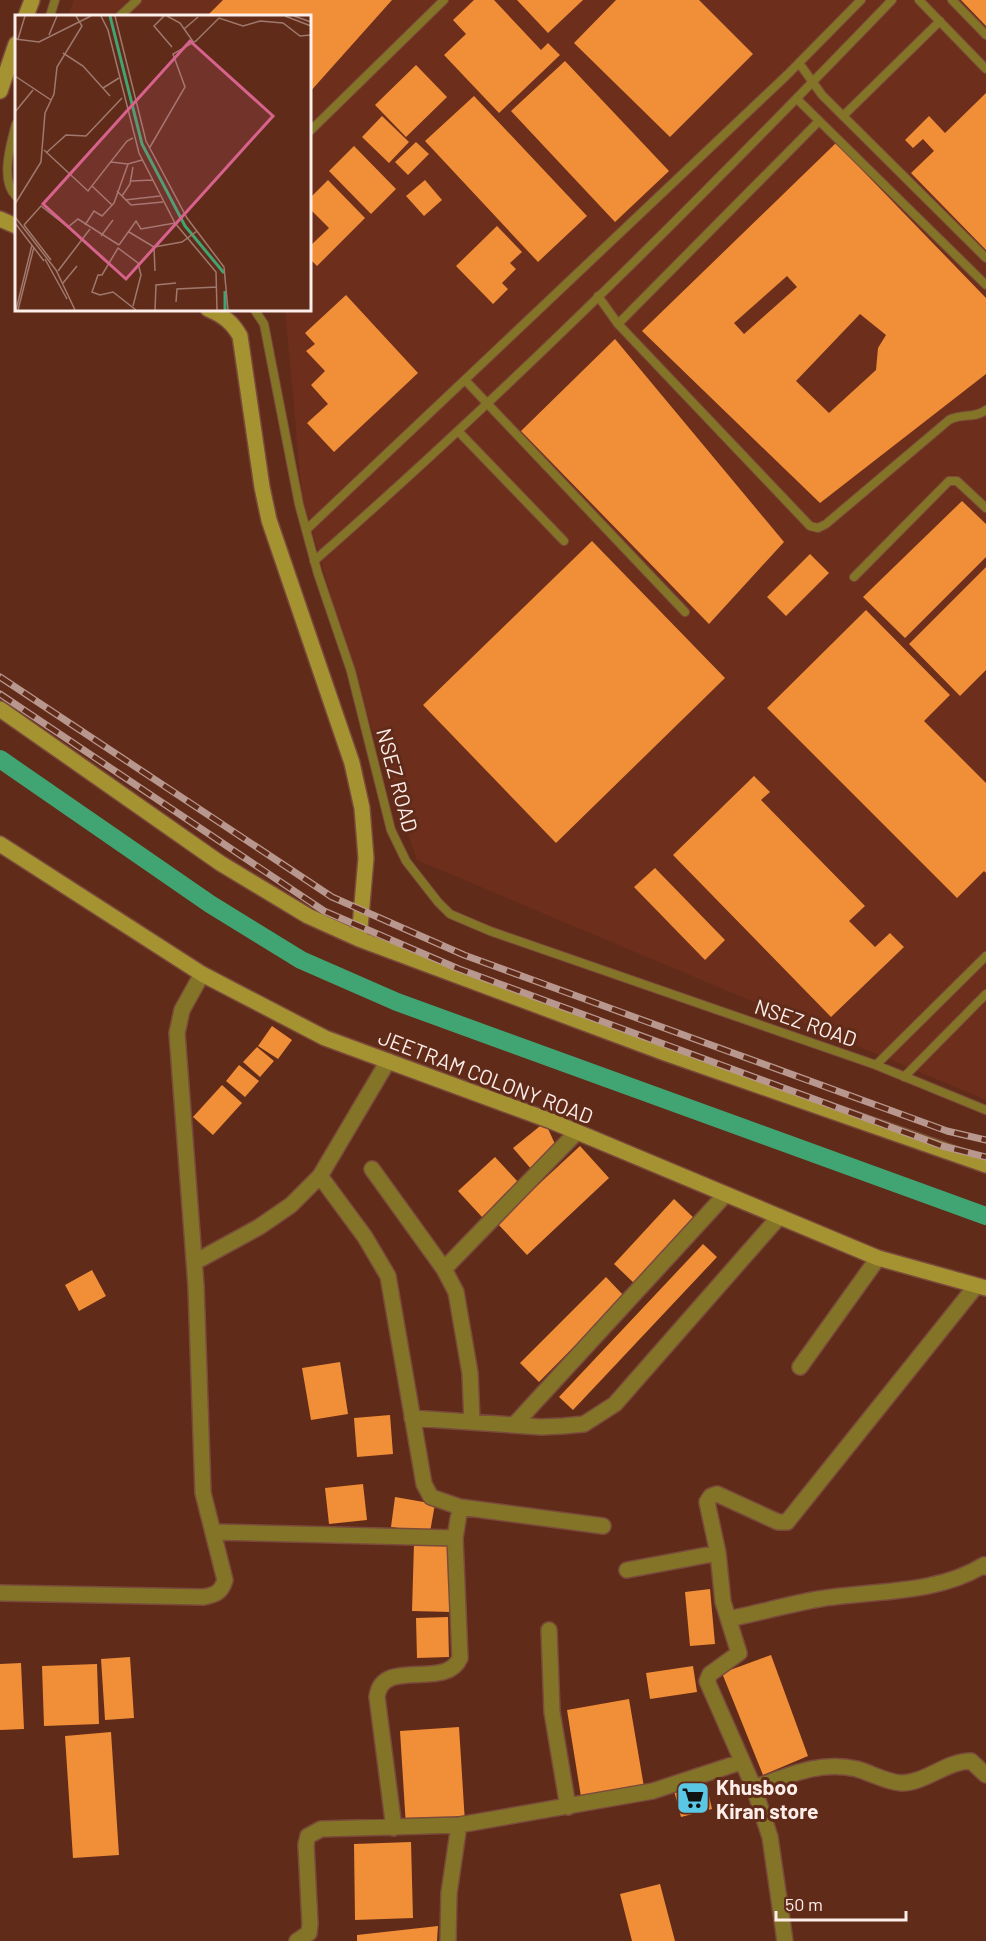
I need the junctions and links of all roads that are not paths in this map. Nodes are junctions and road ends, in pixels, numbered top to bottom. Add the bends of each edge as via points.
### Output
1 (32, 0) edge
2 (56, 0) edge
3 (137, 0) edge
4 (444, 0) edge
5 (861, 0) edge
6 (892, 0) edge
7 (919, 0) edge
8 (952, 0) edge
9 (26, 15) edge
10 (50, 15) edge
11 (121, 15) edge
12 (940, 21) junction
13 (986, 35) edge
14 (15, 47) edge
15 (799, 63) junction
16 (986, 69) edge
17 (813, 81) junction
18 (0, 91) edge
19 (797, 99) junction
20 (843, 116) junction
21 (819, 121) junction
22 (15, 128) edge
23 (310, 131) edge
24 (15, 195) edge
25 (0, 219) edge
26 (15, 226) edge
27 (986, 258) edge
28 (986, 285) edge
29 (598, 296) junction
30 (210, 310) edge
31 (255, 310) edge
32 (618, 324) junction
33 (465, 380) junction
34 (487, 403) junction
35 (986, 410) edge
36 (458, 431) junction
37 (986, 507) edge
38 (306, 530) junction
39 (564, 540) dead end
40 (314, 561) junction
41 (854, 577) dead end
42 (685, 612) dead end
43 (0, 709) edge
44 (0, 844) edge
45 (359, 939) junction
46 (986, 956) edge
47 (202, 974) junction
48 (986, 994) edge
49 (388, 1061) junction
50 (876, 1065) junction
51 (904, 1077) junction
52 (986, 1110) edge
53 (578, 1132) junction
54 (986, 1165) edge
55 (372, 1169) dead end
56 (320, 1176) junction
57 (726, 1195) junction
58 (780, 1217) junction
59 (878, 1258) junction
60 (195, 1262) junction
61 (444, 1269) junction
62 (981, 1287) edge
63 (800, 1367) dead end
64 (412, 1418) junction
65 (472, 1422) junction
66 (514, 1425) junction
67 (460, 1507) junction
68 (603, 1526) dead end
69 (213, 1533) junction
70 (455, 1538) junction
71 (718, 1553) junction
72 (985, 1565) edge
73 (627, 1570) dead end
74 (0, 1593) edge
75 (729, 1619) junction
76 (549, 1630) dead end
77 (741, 1762) junction
78 (986, 1775) edge
79 (754, 1788) junction
80 (568, 1807) junction
81 (459, 1825) junction
82 (394, 1828) junction
83 (297, 1941) edge
84 (448, 1941) edge
85 (785, 1941) edge

1 - 9 street
2 - 10 lane
3 - 11 lane
4 - 23 lane
5 - 15 lane
6 - 17 lane
7 - 12 lane
8 - 13 lane
12 - 16 lane
12 - 20 lane
14 - 18 street
15 - 17 lane
15 - 33 lane
17 - 19 lane
17 - 20 lane
19 - 21 lane
19 - 29 lane
20 - 27 lane
21 - 28 lane
21 - 32 lane
22 - 24 lane via 3,181
25 - 26 street
29 - 32 lane
29 - 34 lane
30 - 45 street via 229,320 240,336 267,513 352,763 362,808 366,858
31 - 38 lane, NSEZ ROAD via 264,324
32 - 35 lane via 810,526 818,528 950,420
33 - 34 lane
33 - 38 lane
34 - 36 lane
34 - 42 lane
36 - 39 lane
36 - 40 lane
37 - 41 lane via 957,480 949,481
38 - 40 lane, NSEZ ROAD
40 - 50 lane, NSEZ ROAD via 351,671 391,830 406,861 450,914
43 - 45 street via 220,863 308,916
44 - 47 street, JEETRAM COLONY ROAD
45 - 54 street via 665,1053
46 - 50 lane
47 - 49 street, JEETRAM COLONY ROAD via 325,1038
47 - 60 street via 182,1010 177,1032
48 - 51 lane
49 - 53 street, JEETRAM COLONY ROAD
49 - 56 street
50 - 51 lane, NSEZ ROAD
51 - 52 lane, NSEZ ROAD
53 - 57 street, JEETRAM COLONY ROAD
53 - 61 street
55 - 61 street
56 - 60 street via 291,1205
56 - 64 street via 370,1244 388,1276
57 - 58 street, JEETRAM COLONY ROAD
57 - 66 street
58 - 59 street, JEETRAM COLONY ROAD
58 - 66 street via 615,1404 584,1424
59 - 62 street, JEETRAM COLONY ROAD
59 - 63 street
60 - 69 street via 203,1493
61 - 65 street via 456,1292 470,1373
62 - 71 street via 788,1522 778,1522 717,1494 711,1496 707,1502
64 - 65 street
64 - 67 street via 428,1491 432,1497
65 - 66 street
67 - 68 street
67 - 70 street
69 - 70 street
69 - 74 street via 225,1580 222,1590 214,1595
70 - 82 street via 460,1658 456,1667 448,1672 394,1677 378,1687
71 - 73 street
71 - 75 street via 723,1602
72 - 75 street via 967,1575 920,1587 818,1599
75 - 77 street via 739,1653 710,1674 707,1681
76 - 80 street via 552,1712
77 - 79 street
77 - 80 street via 653,1791
78 - 79 street via 971,1761 960,1761 901,1783 837,1766 807,1769
79 - 85 street via 770,1837
80 - 81 street
81 - 82 street
81 - 84 street via 448,1893
82 - 83 street via 321,1828 308,1836 310,1924 309,1933

